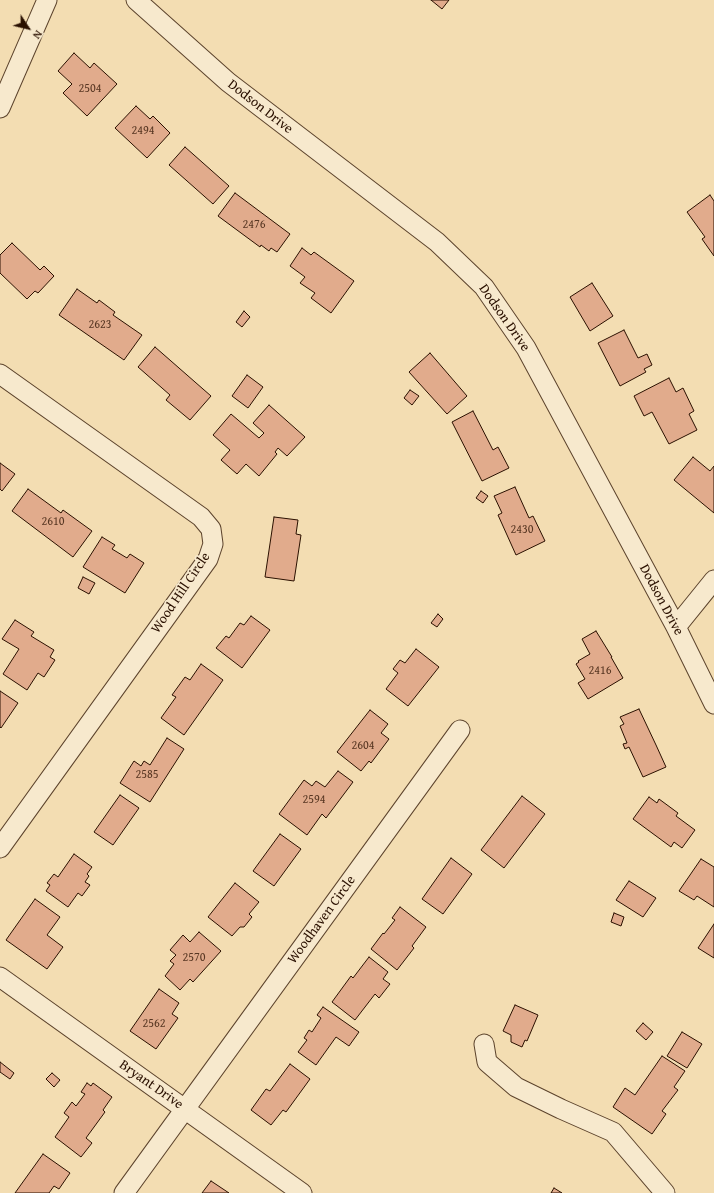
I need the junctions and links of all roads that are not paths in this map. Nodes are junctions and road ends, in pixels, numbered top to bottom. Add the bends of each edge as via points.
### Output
1 (47, 0) edge
2 (136, 0) edge
3 (0, 108) edge
4 (0, 374) edge
5 (714, 580) edge
6 (676, 627) junction
7 (714, 704) edge
8 (460, 730) dead end
9 (0, 848) edge
10 (0, 978) edge
11 (484, 1044) dead end
12 (185, 1109) junction
13 (124, 1193) edge
14 (302, 1193) edge
15 (665, 1193) edge

1 - 3 street
2 - 6 street, Dodson Drive via 228,82 437,242 484,287 526,348
4 - 9 street, Wood Hill Circle via 202,518 211,529 213,544 208,560
5 - 6 street
6 - 7 street, Dodson Drive
8 - 12 street, Woodhaven Circle
10 - 12 street, Bryant Drive
11 - 15 street via 487,1062 516,1087 613,1132
12 - 13 street, Woodhaven Circle
12 - 14 street, Bryant Drive

